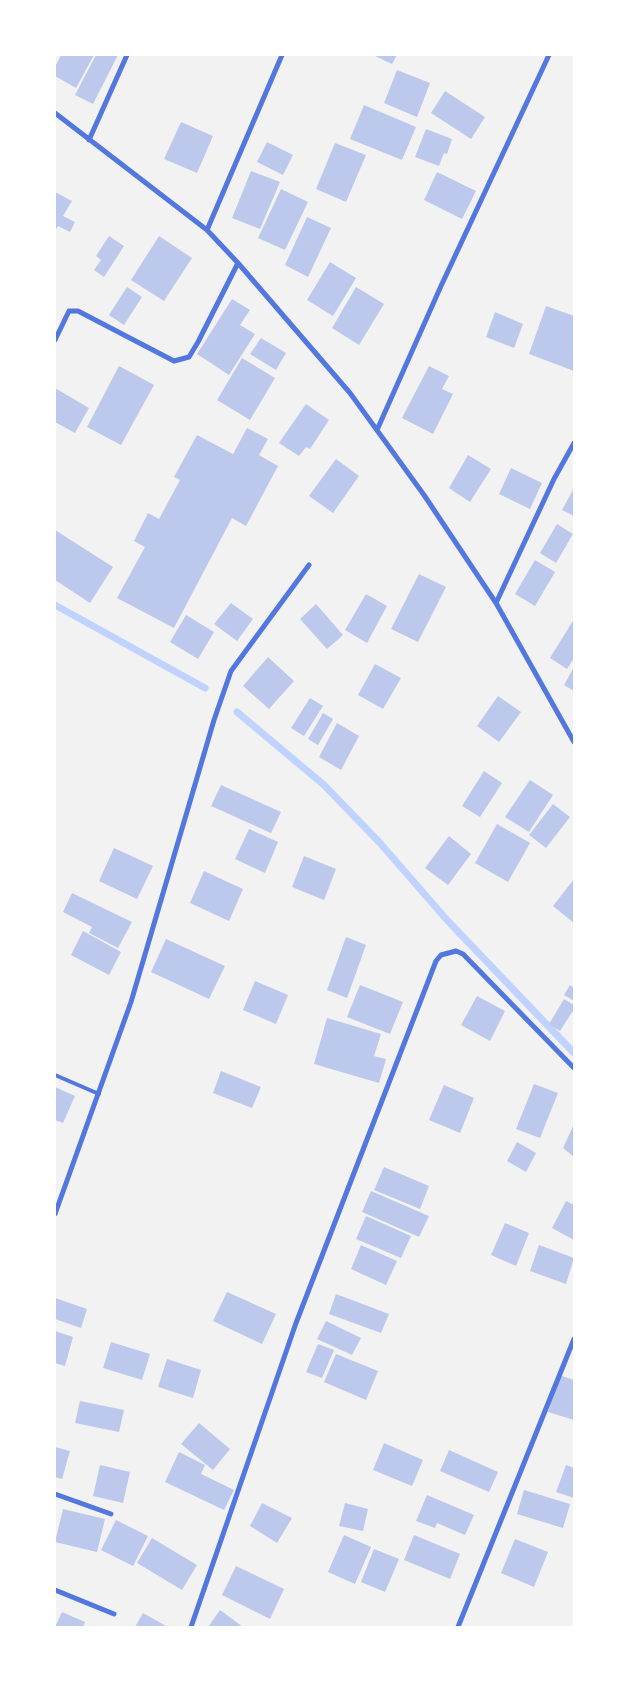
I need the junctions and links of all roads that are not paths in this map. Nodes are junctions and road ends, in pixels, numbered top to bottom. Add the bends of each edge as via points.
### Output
1 (127, 55) edge
2 (282, 55) edge
3 (549, 55) edge
4 (55, 114) edge
5 (89, 140) junction
6 (207, 230) junction
7 (238, 263) junction
8 (55, 340) edge
9 (377, 430) junction
10 (574, 443) edge
11 (309, 565) dead end
12 (496, 603) junction
13 (574, 742) edge
14 (574, 1068) edge
15 (55, 1075) edge
16 (99, 1094) junction
17 (55, 1214) edge
18 (574, 1339) edge
19 (55, 1494) edge
20 (111, 1514) dead end
21 (55, 1590) edge
22 (114, 1614) dead end
23 (191, 1627) edge
24 (458, 1627) edge

1 - 5 street
2 - 6 street
3 - 9 street
4 - 5 street
5 - 6 street
6 - 7 street
7 - 8 street via 189,356 174,360 78,311 69,311
7 - 9 street via 350,393
9 - 12 street
10 - 12 street
11 - 16 street via 231,671 132,1002
12 - 13 street
14 - 23 street via 463,954 456,951 441,955 436,961 296,1323
15 - 16 lane
16 - 17 street
18 - 24 street
19 - 20 street
21 - 22 street

